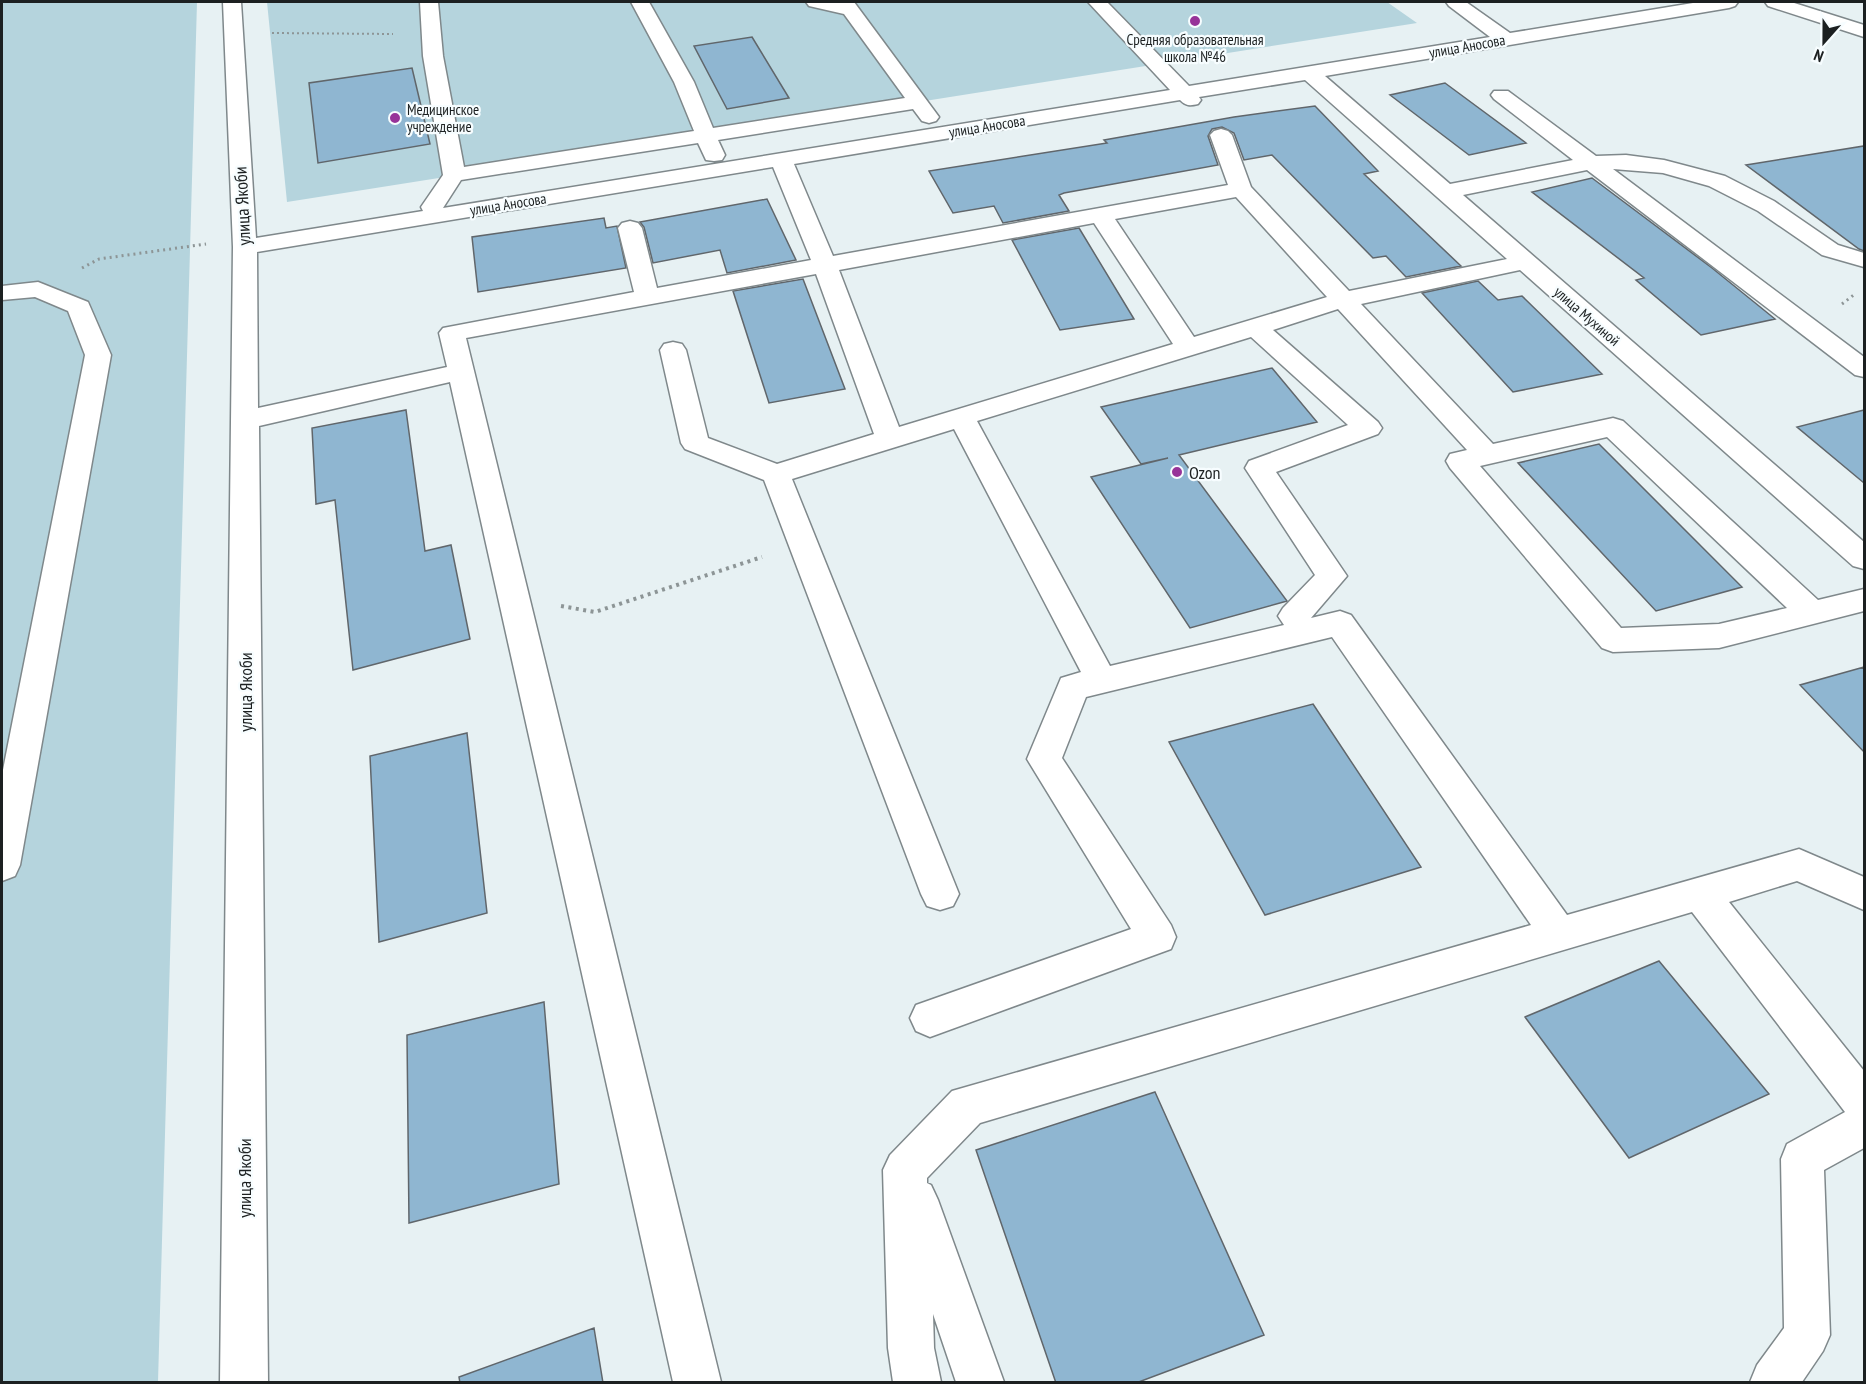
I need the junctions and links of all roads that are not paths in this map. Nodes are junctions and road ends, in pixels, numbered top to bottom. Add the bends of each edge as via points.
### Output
1 (232, 2) edge
2 (429, 2) edge
3 (640, 2) edge
4 (815, 2) edge
5 (1097, 2) edge
6 (1455, 2) edge
7 (1729, 2) edge
8 (1774, 2) edge
9 (847, 5) edge
10 (1864, 32) edge
11 (1506, 39) junction
12 (1309, 73) junction
13 (1501, 95) dead end
14 (1187, 97) junction
15 (918, 102) junction
16 (940, 133) junction
17 (1221, 135) dead end
18 (706, 137) junction
19 (781, 159) junction
20 (717, 162) dead end
21 (1590, 163) junction
22 (454, 175) junction
23 (1241, 189) junction
24 (1445, 192) junction
25 (432, 207) dead end
26 (1101, 214) junction
27 (630, 228) dead end
28 (230, 245) junction
29 (1856, 257) edge
30 (1526, 262) junction
31 (825, 265) junction
32 (2, 293) edge
33 (647, 297) junction
34 (1343, 300) junction
35 (1254, 327) junction
36 (1188, 348) junction
37 (673, 350) dead end
38 (1864, 369) edge
39 (461, 372) junction
40 (961, 417) junction
41 (245, 420) junction
42 (890, 439) junction
43 (1486, 455) junction
44 (776, 474) junction
45 (1864, 558) edge
46 (1864, 600) edge
47 (1812, 613) junction
48 (1294, 616) dead end
49 (1101, 680) junction
50 (2, 866) edge
51 (940, 894) dead end
52 (1700, 894) junction
53 (1864, 894) edge
54 (1558, 935) junction
55 (930, 1018) dead end
56 (1864, 1103) edge
57 (1864, 1125) edge
58 (905, 1170) junction
59 (244, 1383) edge
60 (697, 1383) edge
61 (916, 1383) edge
62 (980, 1383) edge
63 (1774, 1383) edge

1 - 28 street, улица Якоби
2 - 22 street via 433,56
3 - 18 street via 684,82
4 - 9 street
5 - 14 street
6 - 11 street
7 - 11 street, улица Аносова
8 - 10 street
9 - 15 street
11 - 12 street, улица Аносова
12 - 14 street, улица Аносова
12 - 24 street, улица Мухиной
13 - 21 street
14 - 16 street, улица Аносова
15 - 16 street
15 - 18 street
16 - 19 street, улица Аносова
17 - 23 street
18 - 20 street
18 - 22 street
19 - 28 street, улица Аносова
19 - 31 street
21 - 24 street
21 - 29 street via 1664,167 1717,181 1766,206 1830,250
21 - 38 street
22 - 25 street
23 - 26 street
23 - 34 street
24 - 30 street, улица Мухиной
26 - 31 street
26 - 36 street
27 - 33 street
28 - 41 street, улица Якоби
30 - 34 street
30 - 45 street, улица Мухиной
31 - 33 street
31 - 42 street
32 - 50 street via 38,289 79,308 98,355
33 - 39 street via 452,333
34 - 35 street
34 - 43 street
35 - 36 street
35 - 48 street via 1368,428 1258,468 1332,576
36 - 40 street
37 - 44 street via 695,443
39 - 41 street
39 - 60 street
40 - 42 street
40 - 49 street
41 - 59 street, улица Якоби
42 - 44 street
43 - 47 street via 1613,427
43 - 47 street via 1460,461 1613,640 1719,636
44 - 51 street
46 - 47 street
49 - 54 street via 1340,623
49 - 55 street via 1073,687 1044,759 1157,937
52 - 53 street via 1799,865
52 - 54 street
52 - 56 street
54 - 58 street via 967,1106
57 - 63 street via 1802,1159 1807,1335
58 - 61 street
58 - 62 street

